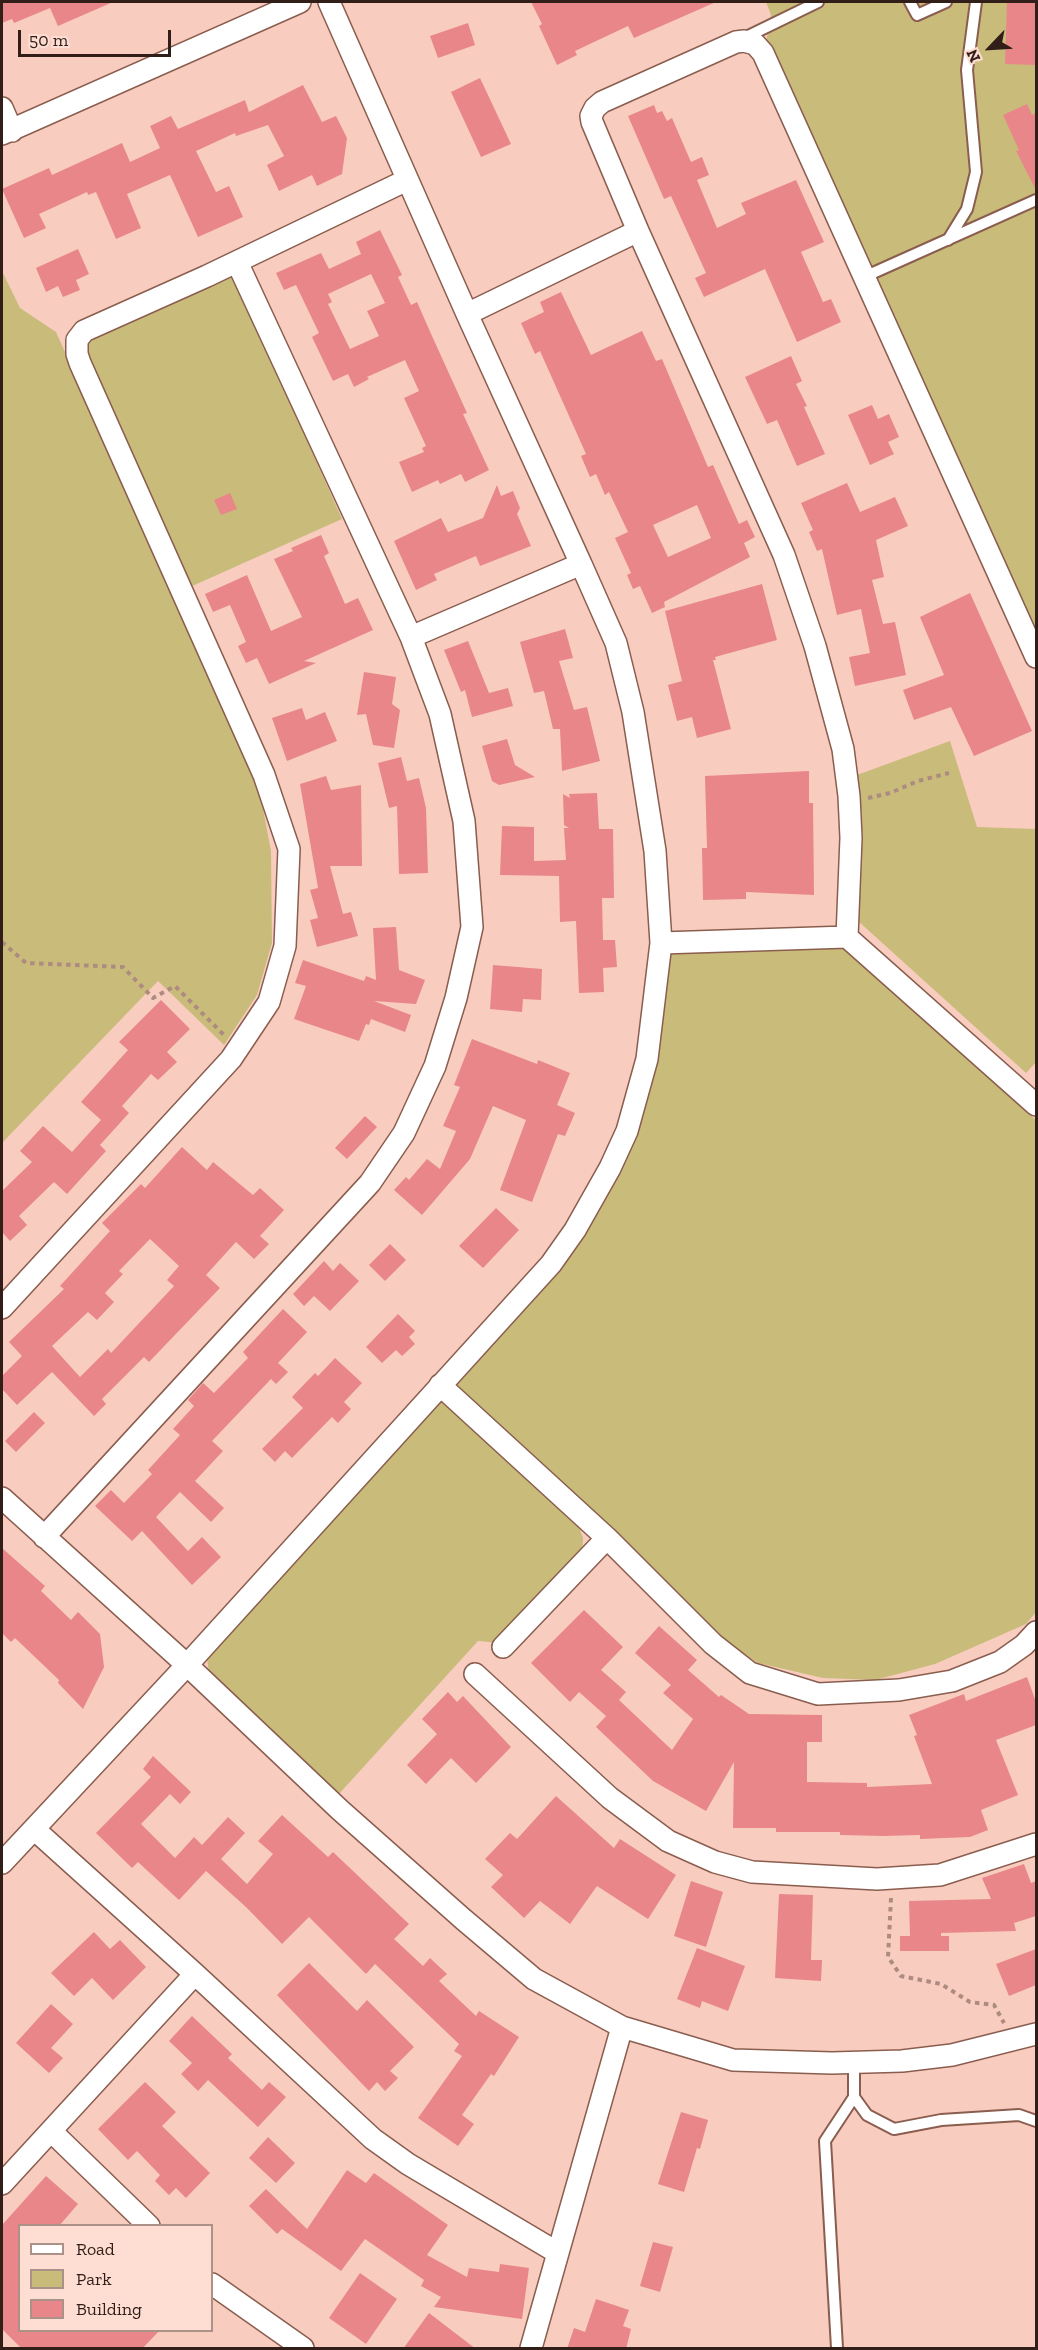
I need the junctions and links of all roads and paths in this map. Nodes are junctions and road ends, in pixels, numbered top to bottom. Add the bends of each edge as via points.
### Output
1 (300, 2) edge
2 (329, 2) edge
3 (818, 2) edge
4 (910, 2) edge
5 (946, 2) edge
6 (976, 2) edge
7 (736, 42) junction
8 (2, 108) edge
9 (7, 133) edge
10 (407, 180) junction
11 (1036, 200) edge
12 (638, 231) junction
13 (948, 240) junction
14 (237, 262) junction
15 (864, 277) junction
16 (467, 314) junction
17 (581, 564) junction
18 (411, 637) junction
19 (1036, 657) edge
20 (949, 773) dead end
21 (849, 796) junction
22 (847, 937) junction
23 (2, 942) edge
24 (661, 943) junction
25 (238, 1049) junction
26 (1035, 1099) edge
27 (2, 1308) edge
28 (440, 1385) junction
29 (2, 1498) edge
30 (44, 1537) junction
31 (607, 1538) junction
32 (1036, 1632) edge
33 (503, 1647) dead end
34 (187, 1665) junction
35 (475, 1674) dead end
36 (34, 1829) junction
37 (1036, 1844) edge
38 (2, 1863) edge
39 (891, 1878) junction
40 (195, 1974) junction
41 (622, 2027) junction
42 (1036, 2034) edge
43 (1013, 2040) junction
44 (854, 2062) junction
45 (854, 2097) junction
46 (1036, 2121) edge
47 (51, 2131) junction
48 (2, 2184) edge
49 (146, 2224) edge
50 (558, 2253) junction
51 (213, 2285) edge
52 (303, 2349) edge
53 (531, 2349) edge
54 (837, 2349) edge

1 - 9 street
2 - 10 street
3 - 7 lane
4 - 5 lane via 917,15
6 - 13 lane via 968,70 976,172 967,209
7 - 12 street via 595,108 592,122
7 - 15 street via 755,44 763,53
8 - 9 street
10 - 14 street
10 - 16 street
11 - 13 lane
12 - 16 street
12 - 21 street via 784,555 816,646 843,749
13 - 15 lane
14 - 18 street
14 - 25 street via 84,331 78,340 77,354 264,775 289,849 285,946 269,1002
15 - 19 street
16 - 17 street
17 - 18 street
17 - 24 street via 616,643 633,712 655,851
18 - 30 street via 440,714 464,821 472,927 435,1066 404,1133 370,1184
20 - 21 path via 870,798
21 - 22 street
22 - 24 street
22 - 26 street
23 - 25 path via 26,963 123,967 153,998 175,986
24 - 28 street via 647,1059 627,1131 610,1168 551,1264
25 - 27 street
28 - 31 street
28 - 34 street
29 - 30 street
30 - 34 street
31 - 32 street via 713,1644 750,1673 818,1694 899,1690 952,1681 1000,1662
31 - 33 street
34 - 36 street
34 - 41 street via 340,1810 525,1972
35 - 39 street via 610,1798 668,1841 715,1862 752,1872
36 - 38 street
36 - 40 street
37 - 39 street via 940,1875
39 - 43 path via 888,1957 901,1976 941,1984 970,2002 994,2005
40 - 47 street
40 - 50 street via 373,2139
41 - 44 street via 733,2060
41 - 50 street
42 - 43 street
43 - 44 street via 952,2055
44 - 45 lane
45 - 46 lane via 867,2115 894,2129 941,2120 1019,2115
45 - 54 lane via 825,2141
47 - 48 street
47 - 49 street
50 - 53 street
51 - 52 street

